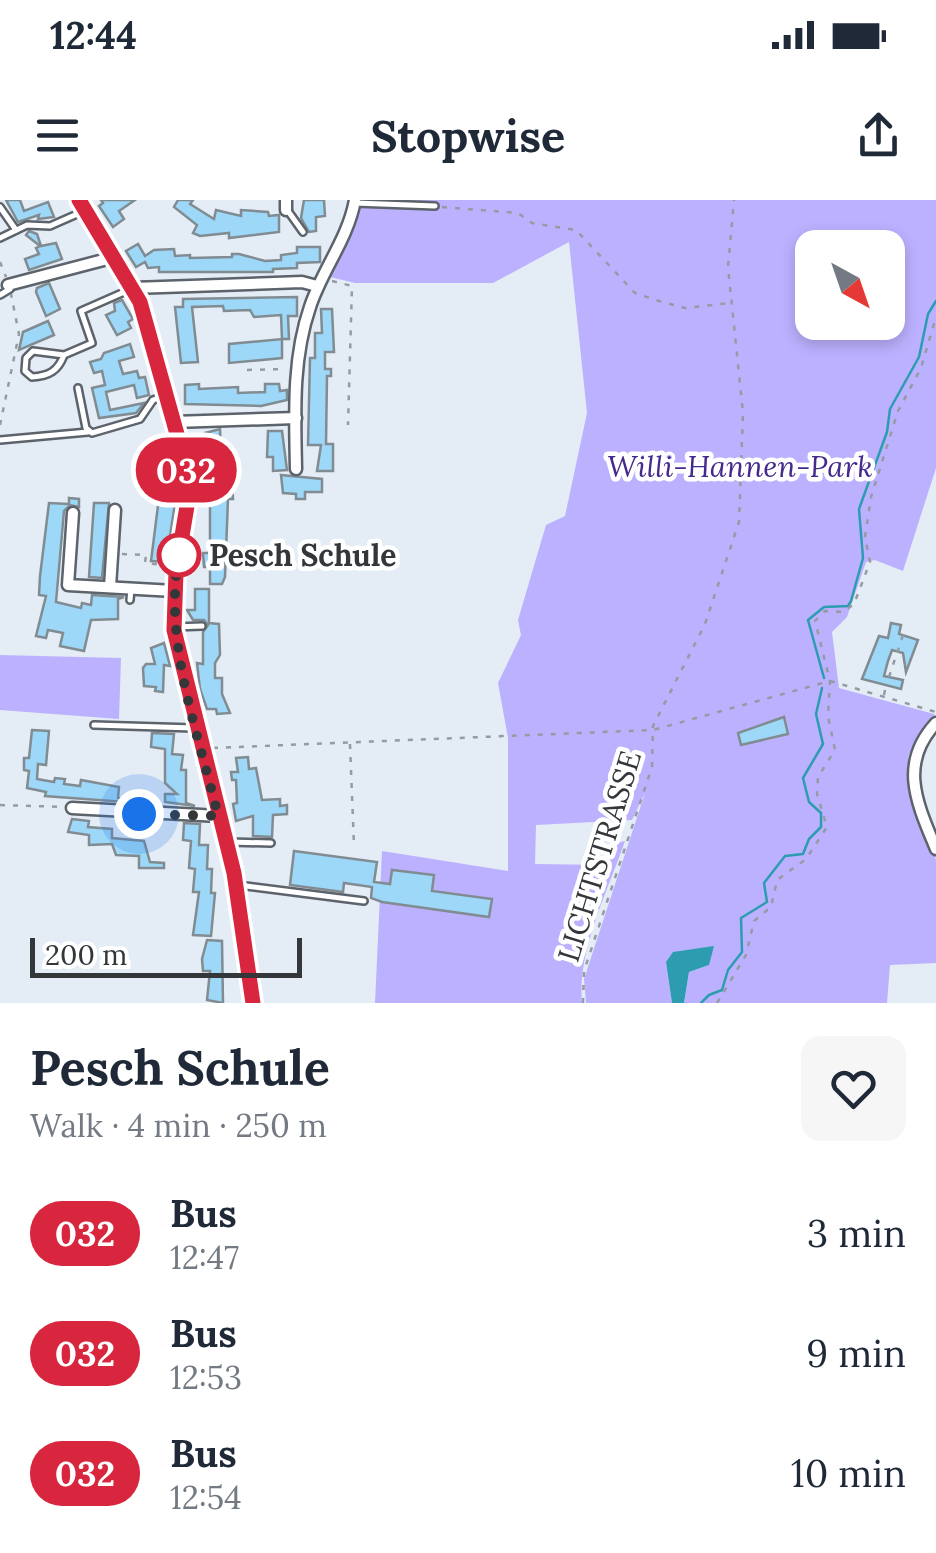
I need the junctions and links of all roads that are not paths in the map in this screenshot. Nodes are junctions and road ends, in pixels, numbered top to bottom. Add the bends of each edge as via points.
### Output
1 (355, 202) edge
2 (81, 203) edge
3 (286, 205) edge
4 (0, 206) edge
5 (435, 206) road end
6 (16, 230) junction
7 (303, 232) dead end
8 (0, 238) edge
9 (116, 257) junction
10 (320, 282) junction
11 (9, 287) joint
12 (133, 288) junction
13 (0, 295) edge
14 (64, 355) junction
15 (78, 388) dead end
16 (167, 395) junction
17 (296, 418) junction
18 (174, 422) junction
19 (88, 432) junction
20 (0, 440) edge
21 (180, 442) junction
22 (152, 460) dead end
23 (296, 470) dead end
24 (115, 510) dead end
25 (73, 513) dead end
26 (106, 591) junction
27 (174, 591) junction
28 (202, 626) dead end
29 (174, 627) junction
30 (936, 723) edge
31 (94, 724) dead end
32 (197, 728) junction
33 (72, 808) road end
34 (218, 816) junction
35 (226, 842) junction
36 (271, 843) dead end
37 (936, 849) edge
38 (237, 885) junction
39 (364, 901) dead end
40 (253, 1003) edge

1 - 5 lane
1 - 10 street
2 - 6 lane via 50,226
2 - 9 street
3 - 7 lane
4 - 6 lane
6 - 8 lane
9 - 11 street
9 - 12 street
10 - 12 street
10 - 17 street via 306,323
11 - 13 lane
12 - 14 lane via 81,311 92,343
12 - 16 street via 166,366
14 - 14 lane via 32,350 25,372 50,374
15 - 19 lane
16 - 18 street
16 - 19 lane via 153,400 140,419
17 - 18 street
17 - 23 street
18 - 21 street
19 - 20 lane
21 - 22 lane via 159,448
21 - 27 street via 188,495
24 - 26 street
25 - 26 street via 68,584
26 - 27 street
27 - 29 street
28 - 29 lane
29 - 32 street
30 - 37 street via 912,767
31 - 32 lane
32 - 34 street
33 - 34 street
34 - 35 street
35 - 36 lane
35 - 38 street
38 - 39 lane
38 - 40 street

